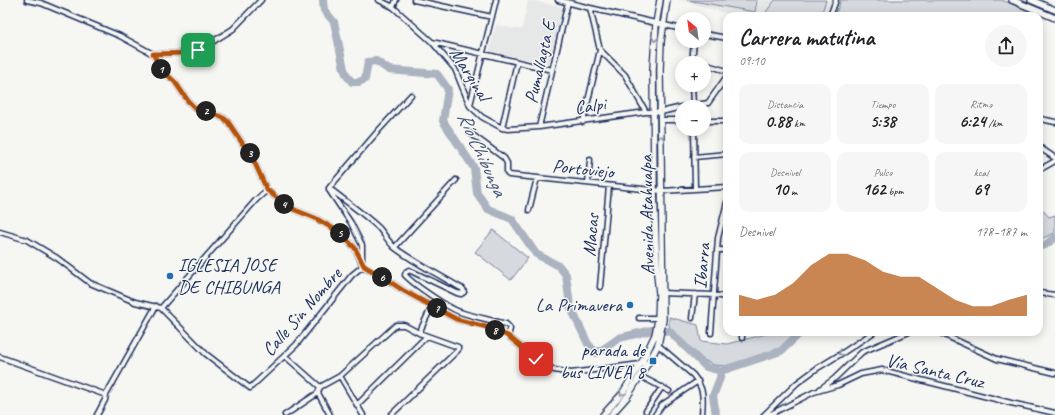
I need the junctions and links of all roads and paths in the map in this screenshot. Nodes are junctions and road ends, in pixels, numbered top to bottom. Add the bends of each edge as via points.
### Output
1 (26, 0) edge
2 (261, 0) edge
3 (380, 0) edge
4 (396, 0) edge
5 (414, 0) edge
6 (496, 0) edge
7 (558, 0) edge
8 (660, 0) edge
9 (667, 0) edge
10 (836, 0) edge
11 (1012, 0) edge
12 (1031, 0) edge
13 (421, 1) edge
14 (568, 2) junction
15 (394, 7) junction
16 (590, 8) junction
17 (1055, 10) edge
18 (832, 12) edge
19 (1041, 12) edge
20 (1043, 13) edge
21 (492, 17) junction
22 (1055, 18) edge
23 (656, 24) junction
24 (664, 25) junction
25 (675, 27) edge
26 (711, 35) edge
27 (723, 37) edge
28 (432, 42) junction
29 (600, 50) junction
30 (153, 54) junction
31 (482, 54) junction
32 (517, 62) junction
33 (711, 66) edge
34 (552, 70) junction
35 (723, 70) edge
36 (723, 81) edge
37 (411, 95) dead end
38 (709, 100) edge
39 (470, 106) junction
40 (675, 109) edge
41 (646, 112) junction
42 (654, 112) junction
43 (661, 112) junction
44 (1043, 119) edge
45 (661, 120) junction
46 (675, 120) edge
47 (711, 121) edge
48 (723, 121) edge
49 (583, 122) junction
50 (1055, 122) edge
51 (539, 127) junction
52 (502, 128) junction
53 (470, 133) dead end
54 (694, 136) edge
55 (1043, 150) edge
56 (723, 154) edge
57 (694, 157) junction
58 (1055, 158) edge
59 (590, 160) dead end
60 (1055, 161) edge
61 (1043, 168) edge
62 (537, 178) junction
63 (456, 180) dead end
64 (588, 183) junction
65 (609, 186) junction
66 (723, 187) edge
67 (329, 188) junction
68 (695, 189) junction
69 (267, 190) junction
70 (654, 190) junction
71 (662, 191) junction
72 (530, 210) dead end
73 (723, 218) edge
74 (0, 232) edge
75 (395, 247) junction
76 (717, 250) junction
77 (723, 250) edge
78 (363, 264) junction
79 (600, 287) dead end
80 (661, 293) junction
81 (694, 294) junction
82 (1043, 294) edge
83 (714, 295) junction
84 (1055, 295) edge
85 (723, 296) edge
86 (156, 306) junction
87 (432, 306) junction
88 (161, 308) junction
89 (639, 318) dead end
90 (692, 318) dead end
91 (660, 319) junction
92 (418, 333) junction
93 (711, 333) dead end
94 (427, 336) junction
95 (508, 336) junction
96 (868, 336) edge
97 (900, 336) edge
98 (947, 336) edge
99 (656, 338) junction
100 (658, 345) junction
101 (285, 356) junction
102 (0, 357) edge
103 (648, 363) junction
104 (640, 364) junction
105 (1055, 374) edge
106 (340, 376) junction
107 (640, 376) junction
108 (698, 381) junction
109 (320, 387) junction
110 (662, 387) junction
111 (669, 391) dead end
112 (814, 392) junction
113 (318, 393) junction
114 (106, 395) junction
115 (357, 405) junction
116 (646, 411) dead end
117 (1055, 413) edge
118 (97, 415) edge
119 (285, 415) edge
120 (330, 415) edge
121 (363, 415) edge
122 (391, 415) edge
123 (602, 415) edge
124 (611, 415) edge
125 (655, 415) edge
126 (702, 415) edge
127 (764, 415) edge
128 (769, 415) edge

1 - 30 street via 41,3 106,30
2 - 30 street via 233,29 201,49 189,53
3 - 15 street, Marginal
4 - 15 street
5 - 13 street
6 - 21 street
7 - 14 street
8 - 23 main road, Avenida Atahualpa
9 - 24 main road, Avenida Atahualpa
10 - 18 street
11 - 19 main road
12 - 17 main road
13 - 21 street
14 - 16 street
14 - 34 street, Pumallagta E
15 - 28 street, Marginal
16 - 23 street
16 - 29 street
20 - 22 main road
21 - 31 street
23 - 24 street
23 -> 42 main road, Avenida Atahualpa via 652,69
24 - 25 street
24 - 43 main road, Avenida Atahualpa via 660,42
26 - 27 street
28 - 31 street
28 - 39 street, Marginal via 455,69
29 - 41 street via 626,75
29 - 49 street
30 - 69 street, Calle Sin Nombre via 162,70 196,109 219,116 228,122 253,159
31 - 32 street
31 - 39 street
32 - 34 street
32 - 52 street
33 - 35 street
34 - 51 street, Pumallagta E
36 - 38 street, Calpi
37 - 67 street
39 - 52 street, Marginal via 482,117
40 - 43 street, Calpi
41 - 42 street, Calpi
41 - 49 street, Calpi
42 - 43 street, Calpi
42 - 70 main road, Avenida Atahualpa
43 - 45 main road, Avenida Atahualpa
44 - 50 street
45 - 46 street
71 -> 45 main road, Avenida Atahualpa
47 - 48 street
49 - 51 street, Calpi
51 - 52 street, Calpi via 508,130
53 - 62 street, Portoviejo via 504,158 507,163 507,175
54 - 57 street
55 - 58 street
56 - 57 street
57 - 68 street
59 - 64 street
60 - 61 street
62 - 64 street, Portoviejo
62 - 72 street
63 - 75 street
64 - 65 street, Portoviejo
65 - 70 street, Portoviejo
65 - 79 street, Macas
66 - 68 street, Portoviejo
67 - 75 street via 370,220
67 - 78 street via 362,244
68 - 71 street, Portoviejo
69 - 78 street, Calle Sin Nombre via 295,210 336,230 355,248
69 - 88 street
70 - 71 street, Portoviejo
70 - 80 main road, Avenida Atahualpa via 657,274
71 - 80 main road, Avenida Atahualpa
73 - 76 street, Ibarra
74 - 86 street via 27,240 57,258 90,283 135,302
75 - 95 street via 460,286 464,292 457,293 409,270 405,275 407,277 459,311 506,324 510,329
76 - 77 street
76 - 83 street, Ibarra
78 - 87 street
78 - 101 street, Calle Sin Nombre
80 - 81 street
80 - 91 main road, Avenida Atahualpa
81 - 83 street
81 - 90 street
82 - 84 street
83 - 85 street
83 - 93 street, Ibarra
86 - 88 street
86 - 114 street
87 - 92 street
87 - 95 street via 456,319 490,328
88 - 101 street, Calle Sin Nombre via 206,354 250,388
89 - 91 street
91 - 99 main road, Avenida Atahualpa
92 - 94 street
92 - 106 street via 396,325
94 - 115 street
94 - 122 street via 458,348
95 - 104 street via 554,370 571,374
96 -> 127 street via 803,378
97 - 112 street via 862,352 834,379
98 -> 105 street via 997,359
99 - 100 main road, Avenida Atahualpa
99 - 104 main road, Avenida Atahualpa
100 - 103 main road, Avenida Atahualpa
100 - 108 street
101 - 109 street
102 - 114 street
103 - 104 street
103 - 107 main road, Avenida Atahualpa
104 -> 123 main road, Avenida Atahualpa via 622,394
106 - 109 street
106 - 115 street
107 - 110 street
107 - 124 main road, Avenida Atahualpa via 627,398
108 - 125 street via 662,405
108 - 126 street via 703,393
109 - 113 street
110 - 111 street
110 - 116 street
112 - 117 street, Vía Santa Cruz via 838,385 861,374 882,370
112 - 128 street, Vía Santa Cruz
113 - 119 street
113 - 120 street
114 - 118 street
115 - 121 street

